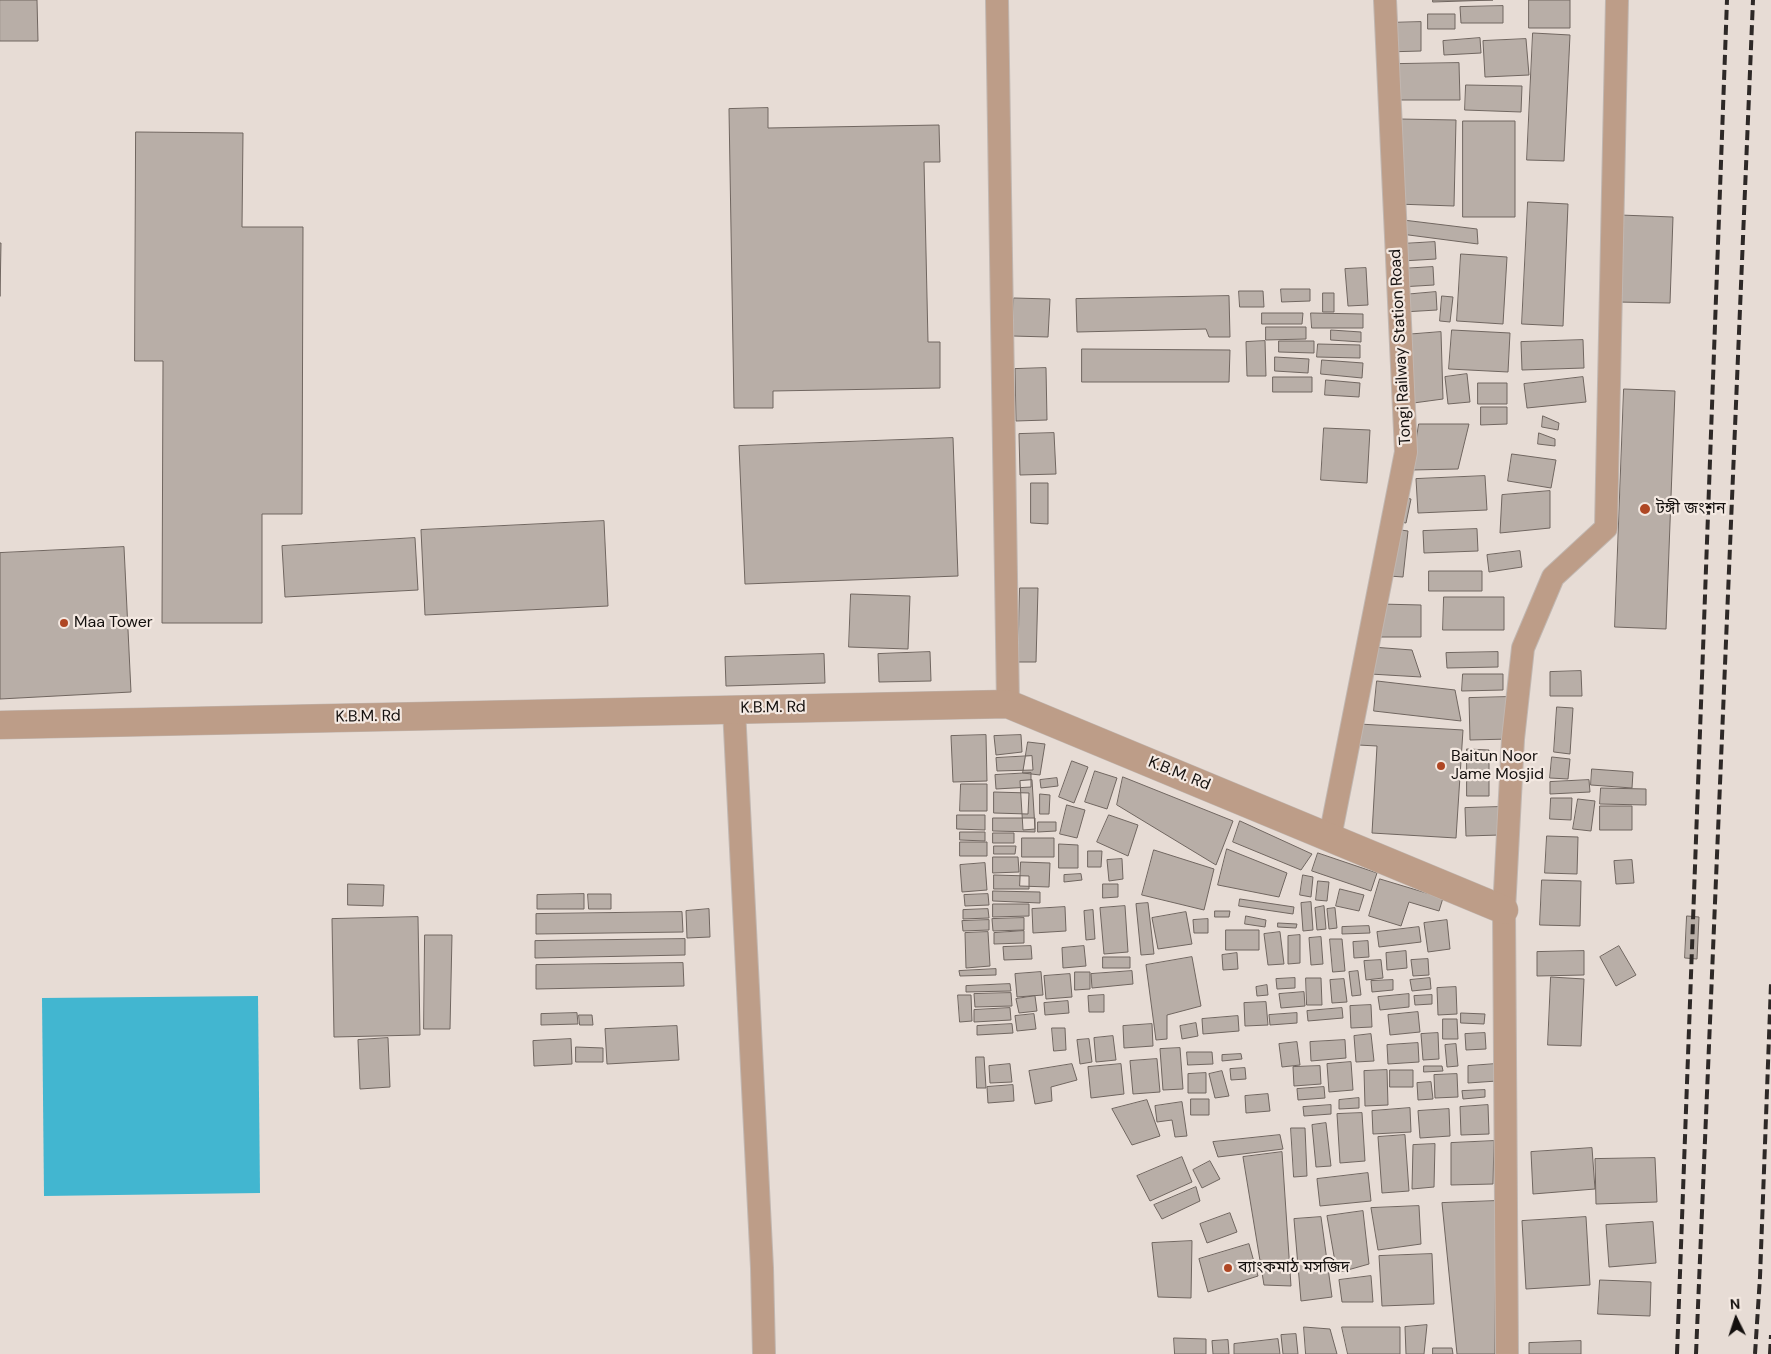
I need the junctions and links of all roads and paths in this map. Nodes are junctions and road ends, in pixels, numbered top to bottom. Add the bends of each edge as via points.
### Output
1 (997, 0) edge
2 (1385, 0) edge
3 (1618, 0) edge
4 (1008, 704) junction
5 (734, 709) junction
6 (0, 725) edge
7 (1330, 837) junction
8 (1504, 910) junction
9 (764, 1354) edge
10 (1507, 1354) edge

1 - 4 street
2 - 7 street, Tongi Railway Station Road via 1406,452
3 - 8 street via 1606,528 1553,577 1523,648 1513,739
4 - 5 street, K.B.M. Rd
4 - 7 street, K.B.M. Rd
5 - 6 street, K.B.M. Rd
5 - 9 street
7 - 8 street, K.B.M. Rd
8 - 10 street

